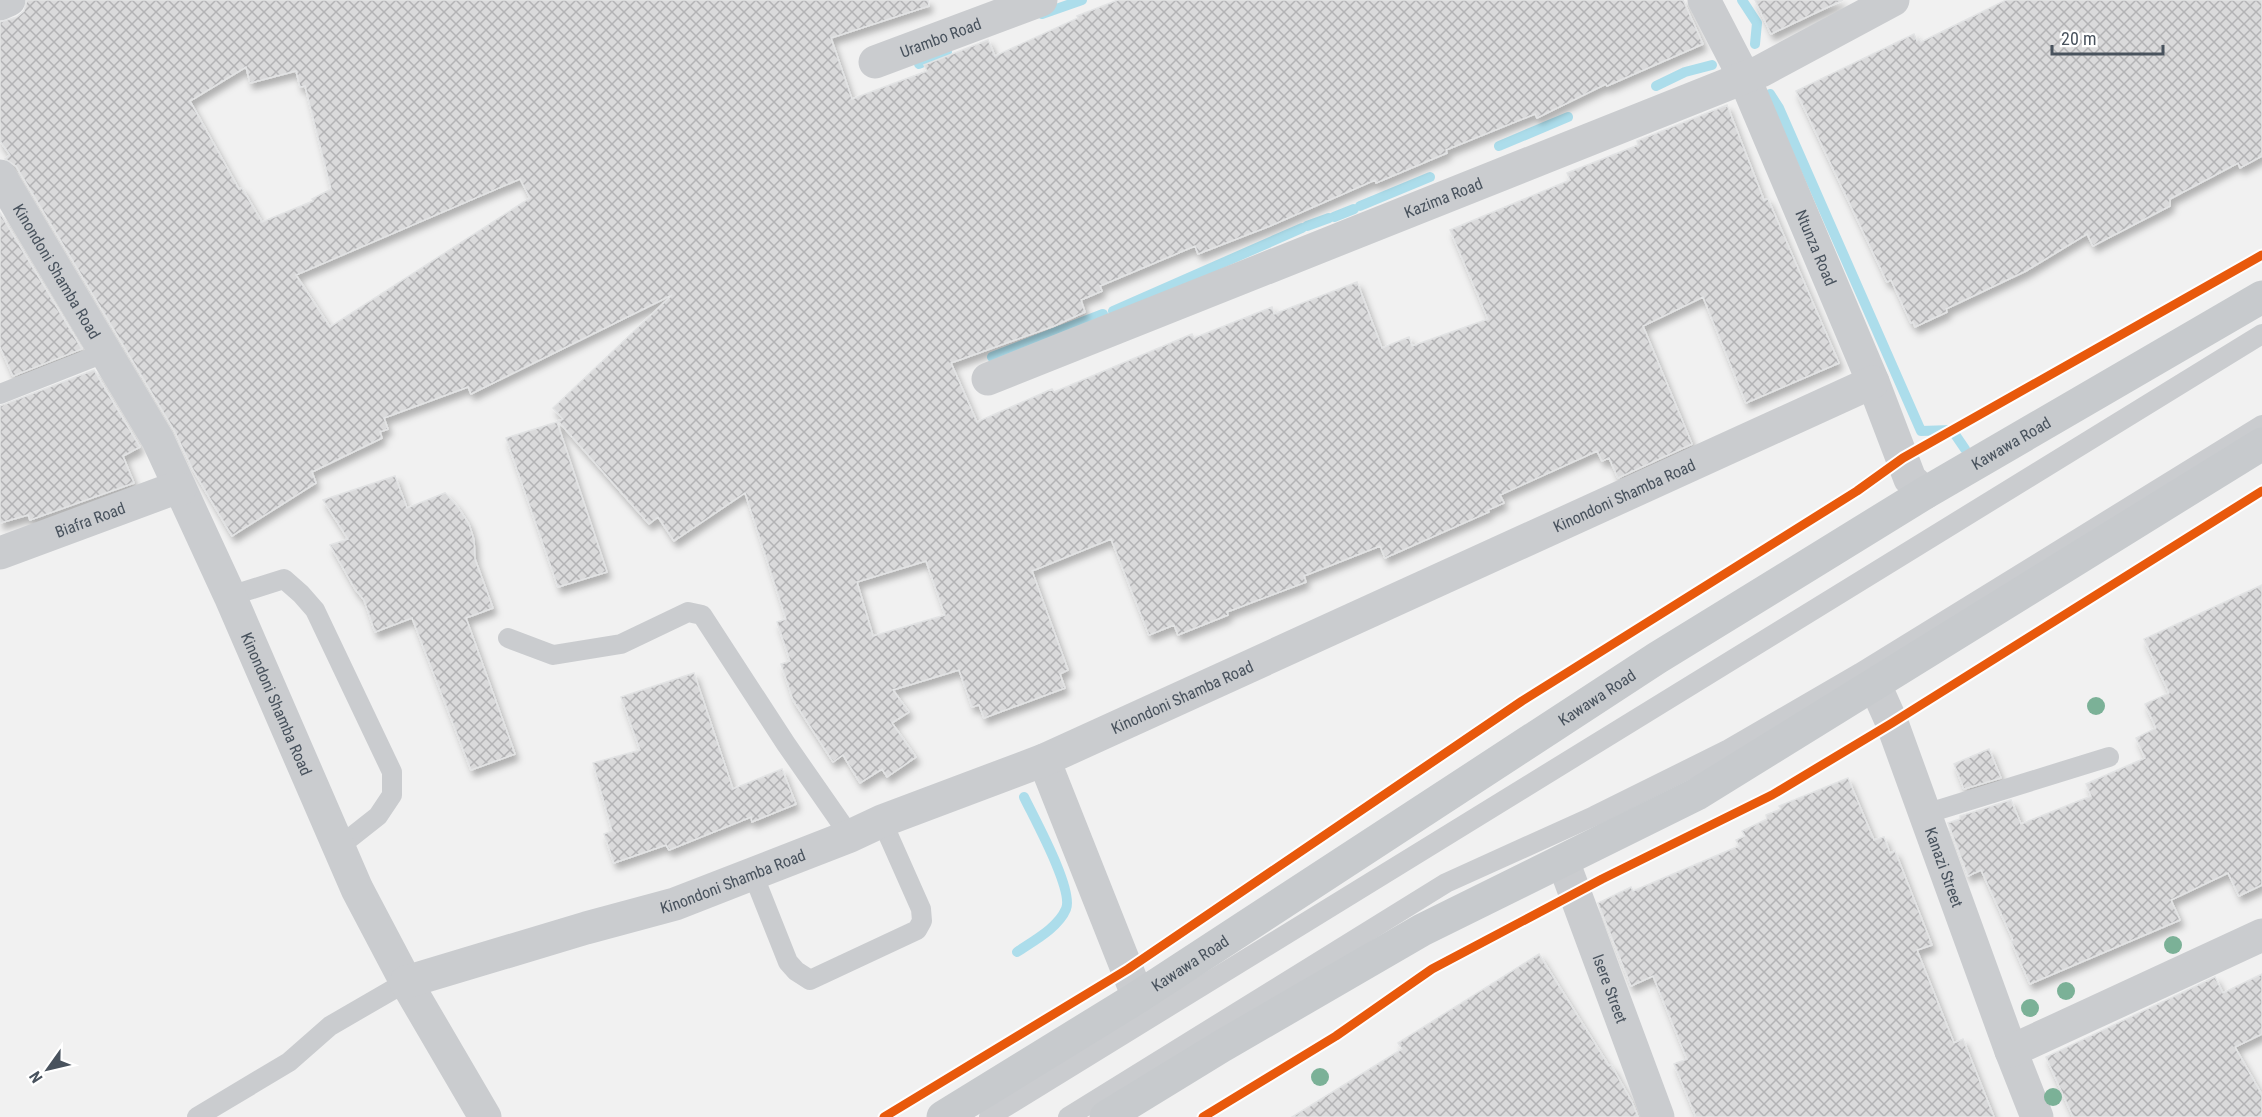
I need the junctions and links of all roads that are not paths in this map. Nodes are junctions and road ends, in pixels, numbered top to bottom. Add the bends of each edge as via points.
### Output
1 (9, 0) edge
2 (1041, 0) edge
3 (1704, 0) edge
4 (1893, 0) edge
5 (0, 4) edge
6 (875, 62) dead end
7 (1744, 77) junction
8 (0, 176) edge
9 (2262, 297) edge
10 (2262, 334) edge
11 (104, 353) junction
12 (988, 379) dead end
13 (1873, 382) junction
14 (0, 394) edge
15 (2262, 425) edge
16 (2262, 444) edge
17 (180, 489) junction
18 (1925, 493) junction
19 (0, 553) edge
20 (230, 596) junction
21 (508, 638) dead end
22 (1875, 686) junction
23 (2109, 757) dead end
24 (1044, 760) junction
25 (1925, 814) junction
26 (882, 821) junction
27 (850, 836) junction
28 (340, 846) junction
29 (1563, 861) junction
30 (753, 874) junction
31 (2262, 935) edge
32 (406, 982) junction
33 (1138, 997) junction
34 (2011, 1051) junction
35 (197, 1117) edge
36 (485, 1117) edge
37 (942, 1117) edge
38 (989, 1117) edge
39 (1068, 1117) edge
40 (1106, 1117) edge
41 (1658, 1117) edge
42 (2037, 1117) edge

1 - 5 street
2 - 6 street, Urambo Road
3 - 7 street, Ntunza Road
4 - 7 street, Kazima Road
7 - 12 street, Kazima Road
7 - 13 street, Ntunza Road
8 - 11 street, Kinondoni Shamba Road
9 - 18 main road, Kawawa Road
10 - 38 lane, Kawawa Road
11 - 14 lane
11 - 17 street, Kinondoni Shamba Road via 158,440
13 - 18 street, Ntunza Road via 1910,479
13 - 24 street, Kinondoni Shamba Road
15 - 39 lane via 1729,749 1446,884
16 - 22 main road
17 - 19 street, Biafra Road
17 - 20 street, Kinondoni Shamba Road
18 - 33 main road, Kawawa Road via 1657,658
20 - 28 street, Kinondoni Shamba Road
20 - 28 lane via 284,579 301,594 315,610 392,772 392,795 378,816
21 - 27 lane via 553,655 621,644 688,612 702,615
22 - 25 street, Kanazi Street
22 - 29 main road via 1697,794
23 - 25 lane
24 - 26 street, Kinondoni Shamba Road
24 - 33 street
25 - 34 street, Kanazi Street
26 - 27 street, Kinondoni Shamba Road
26 - 30 lane via 921,909 922,921 917,930 810,980 788,962
27 - 30 street, Kinondoni Shamba Road
28 - 32 street, Kinondoni Shamba Road via 357,889
29 - 40 main road via 1422,930
29 - 41 street, Isere Street
30 - 32 street, Kinondoni Shamba Road via 675,904
31 - 34 street
32 - 35 lane via 330,1026 289,1062
32 - 36 street
33 - 37 main road, Kawawa Road
34 - 42 street, Kanazi Street

